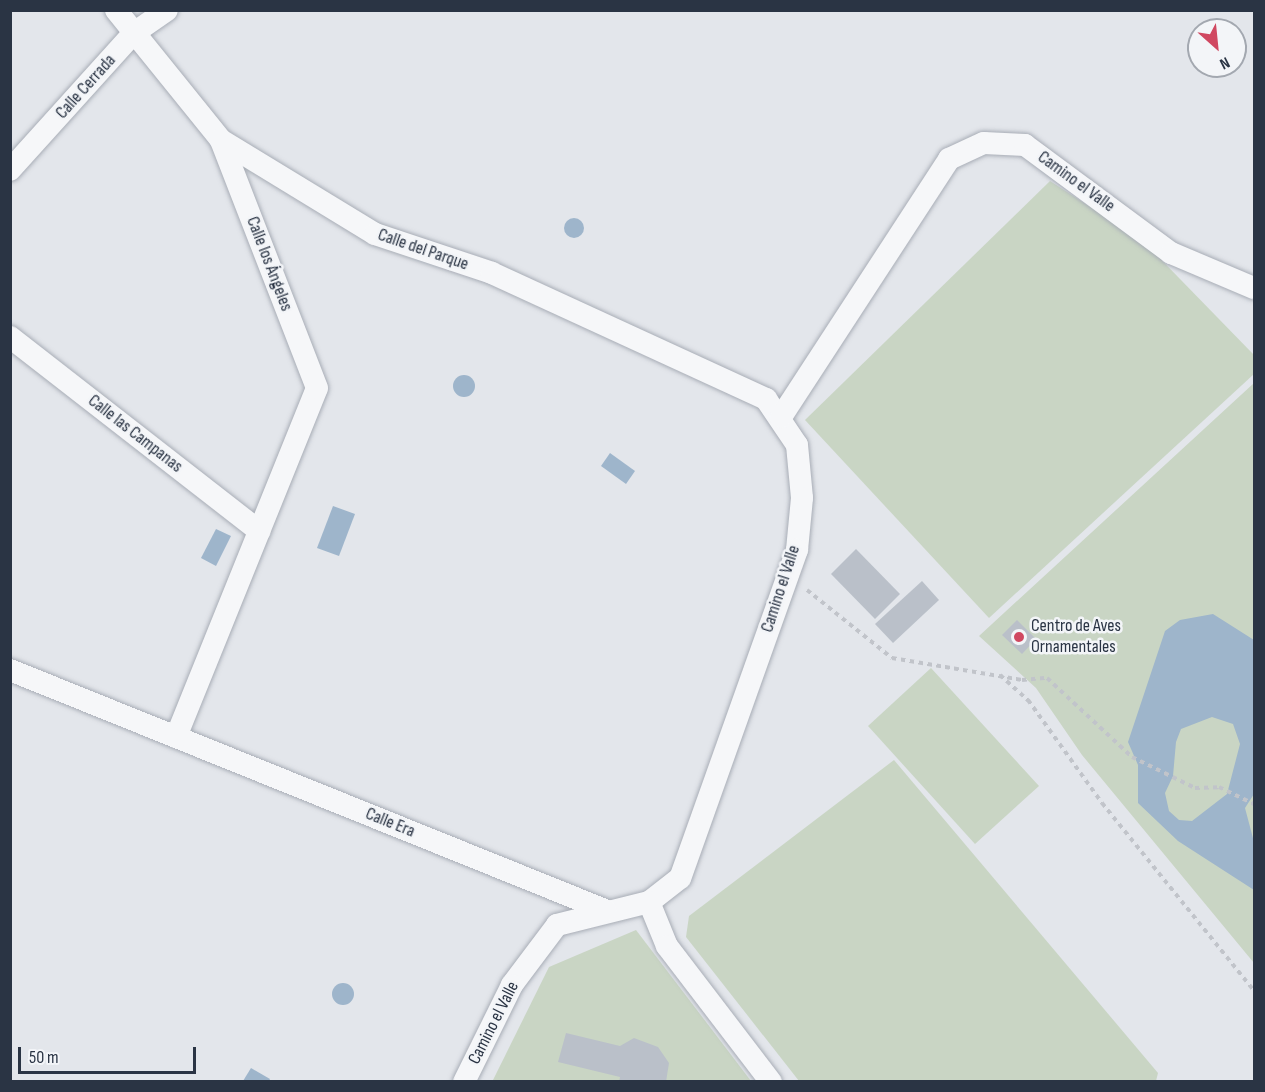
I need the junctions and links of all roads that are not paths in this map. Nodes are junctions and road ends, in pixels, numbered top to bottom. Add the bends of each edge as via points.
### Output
1 (116, 10) edge
2 (167, 10) edge
3 (134, 33) junction
4 (221, 140) junction
5 (10, 170) edge
6 (1254, 288) edge
7 (10, 337) edge
8 (781, 417) junction
9 (259, 531) junction
10 (10, 670) edge
11 (176, 737) junction
12 (649, 902) junction
13 (604, 910) junction
14 (464, 1082) edge
15 (771, 1082) edge

1 - 3 street, Calle del Parque
2 - 3 street, Calle Cerrada
3 - 4 street, Calle del Parque
3 - 5 street, Calle Cerrada
4 - 8 street, Calle del Parque via 375,234 492,273 766,399
4 - 9 street, Calle los Ángeles via 317,388
6 - 8 street, Camino el Valle via 1171,253 1025,145 984,142 949,159
7 - 9 street, Calle las Campanas
8 - 12 street, Camino el Valle via 797,445 802,498 797,550 680,878
9 - 11 street
10 - 11 street, Calle Era
11 - 13 street, Calle Era
12 - 13 street, Camino el Valle
12 - 15 street via 667,946
13 - 14 street, Camino el Valle via 557,925 512,985

